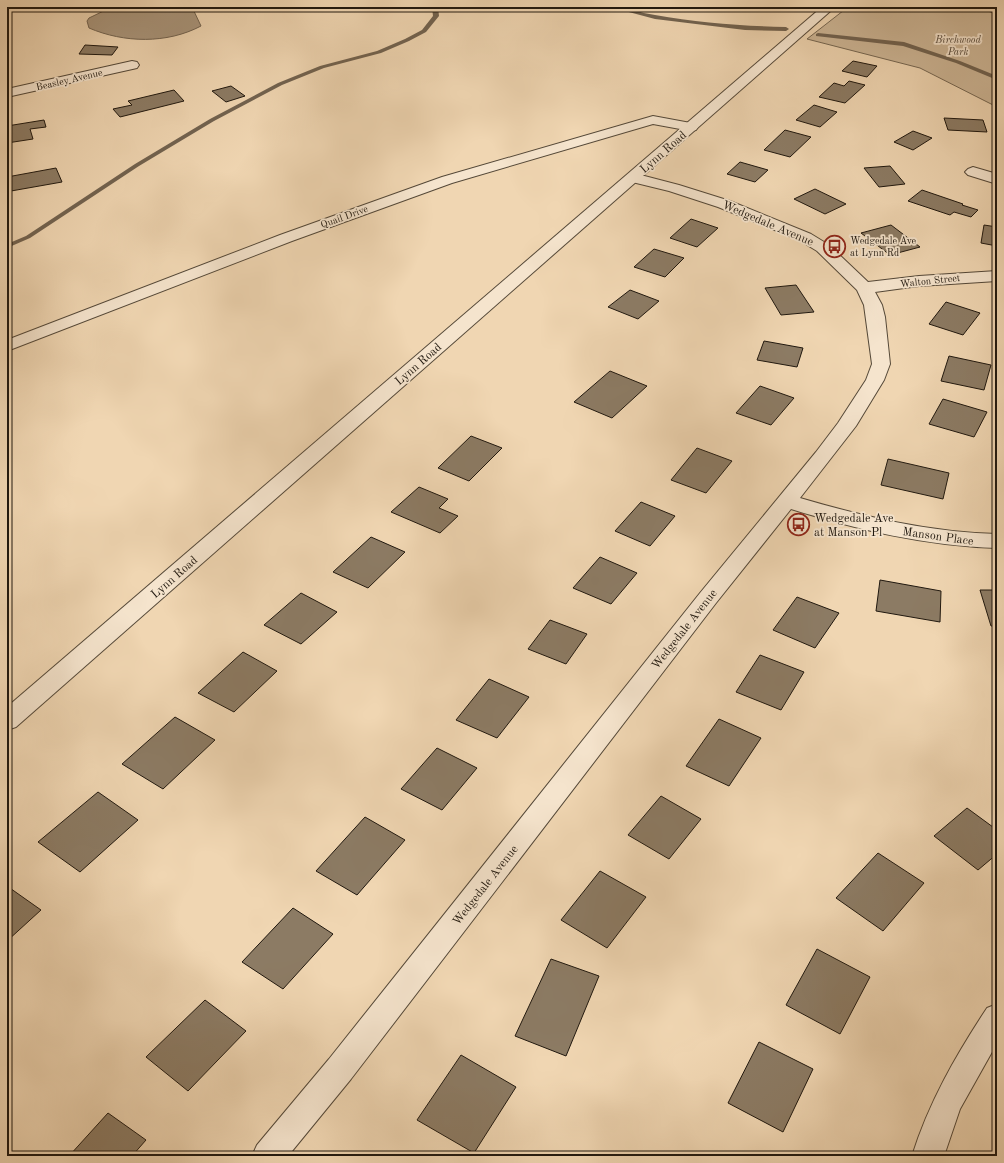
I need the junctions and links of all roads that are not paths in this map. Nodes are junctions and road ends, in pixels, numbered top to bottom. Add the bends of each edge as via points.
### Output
1 (829, 7) edge
2 (132, 65) dead end
3 (7, 93) edge
4 (691, 127) junction
5 (973, 172) dead end
6 (632, 178) junction
7 (997, 179) edge
8 (997, 276) edge
9 (864, 288) junction
10 (7, 346) edge
11 (788, 501) junction
12 (997, 542) edge
13 (7, 721) edge
14 (997, 1017) edge
15 (268, 1156) edge
16 (928, 1156) edge

1 - 4 street, Lynn Road
2 - 3 street, Beasley Avenue
4 - 6 street, Lynn Road
4 - 10 street, Quail Drive via 653,120 447,180 286,238
5 - 7 street
6 - 9 street, Wedgedale Avenue via 724,204 805,237 823,248
6 - 13 street, Lynn Road
8 - 9 street, Walton Street via 919,281
9 - 11 street, Wedgedale Avenue via 876,317 881,364 875,380 846,426
11 - 12 street, Manson Place via 856,522 940,538
11 - 15 street, Wedgedale Avenue via 708,598 340,1070
14 - 16 street via 966,1065 948,1101

